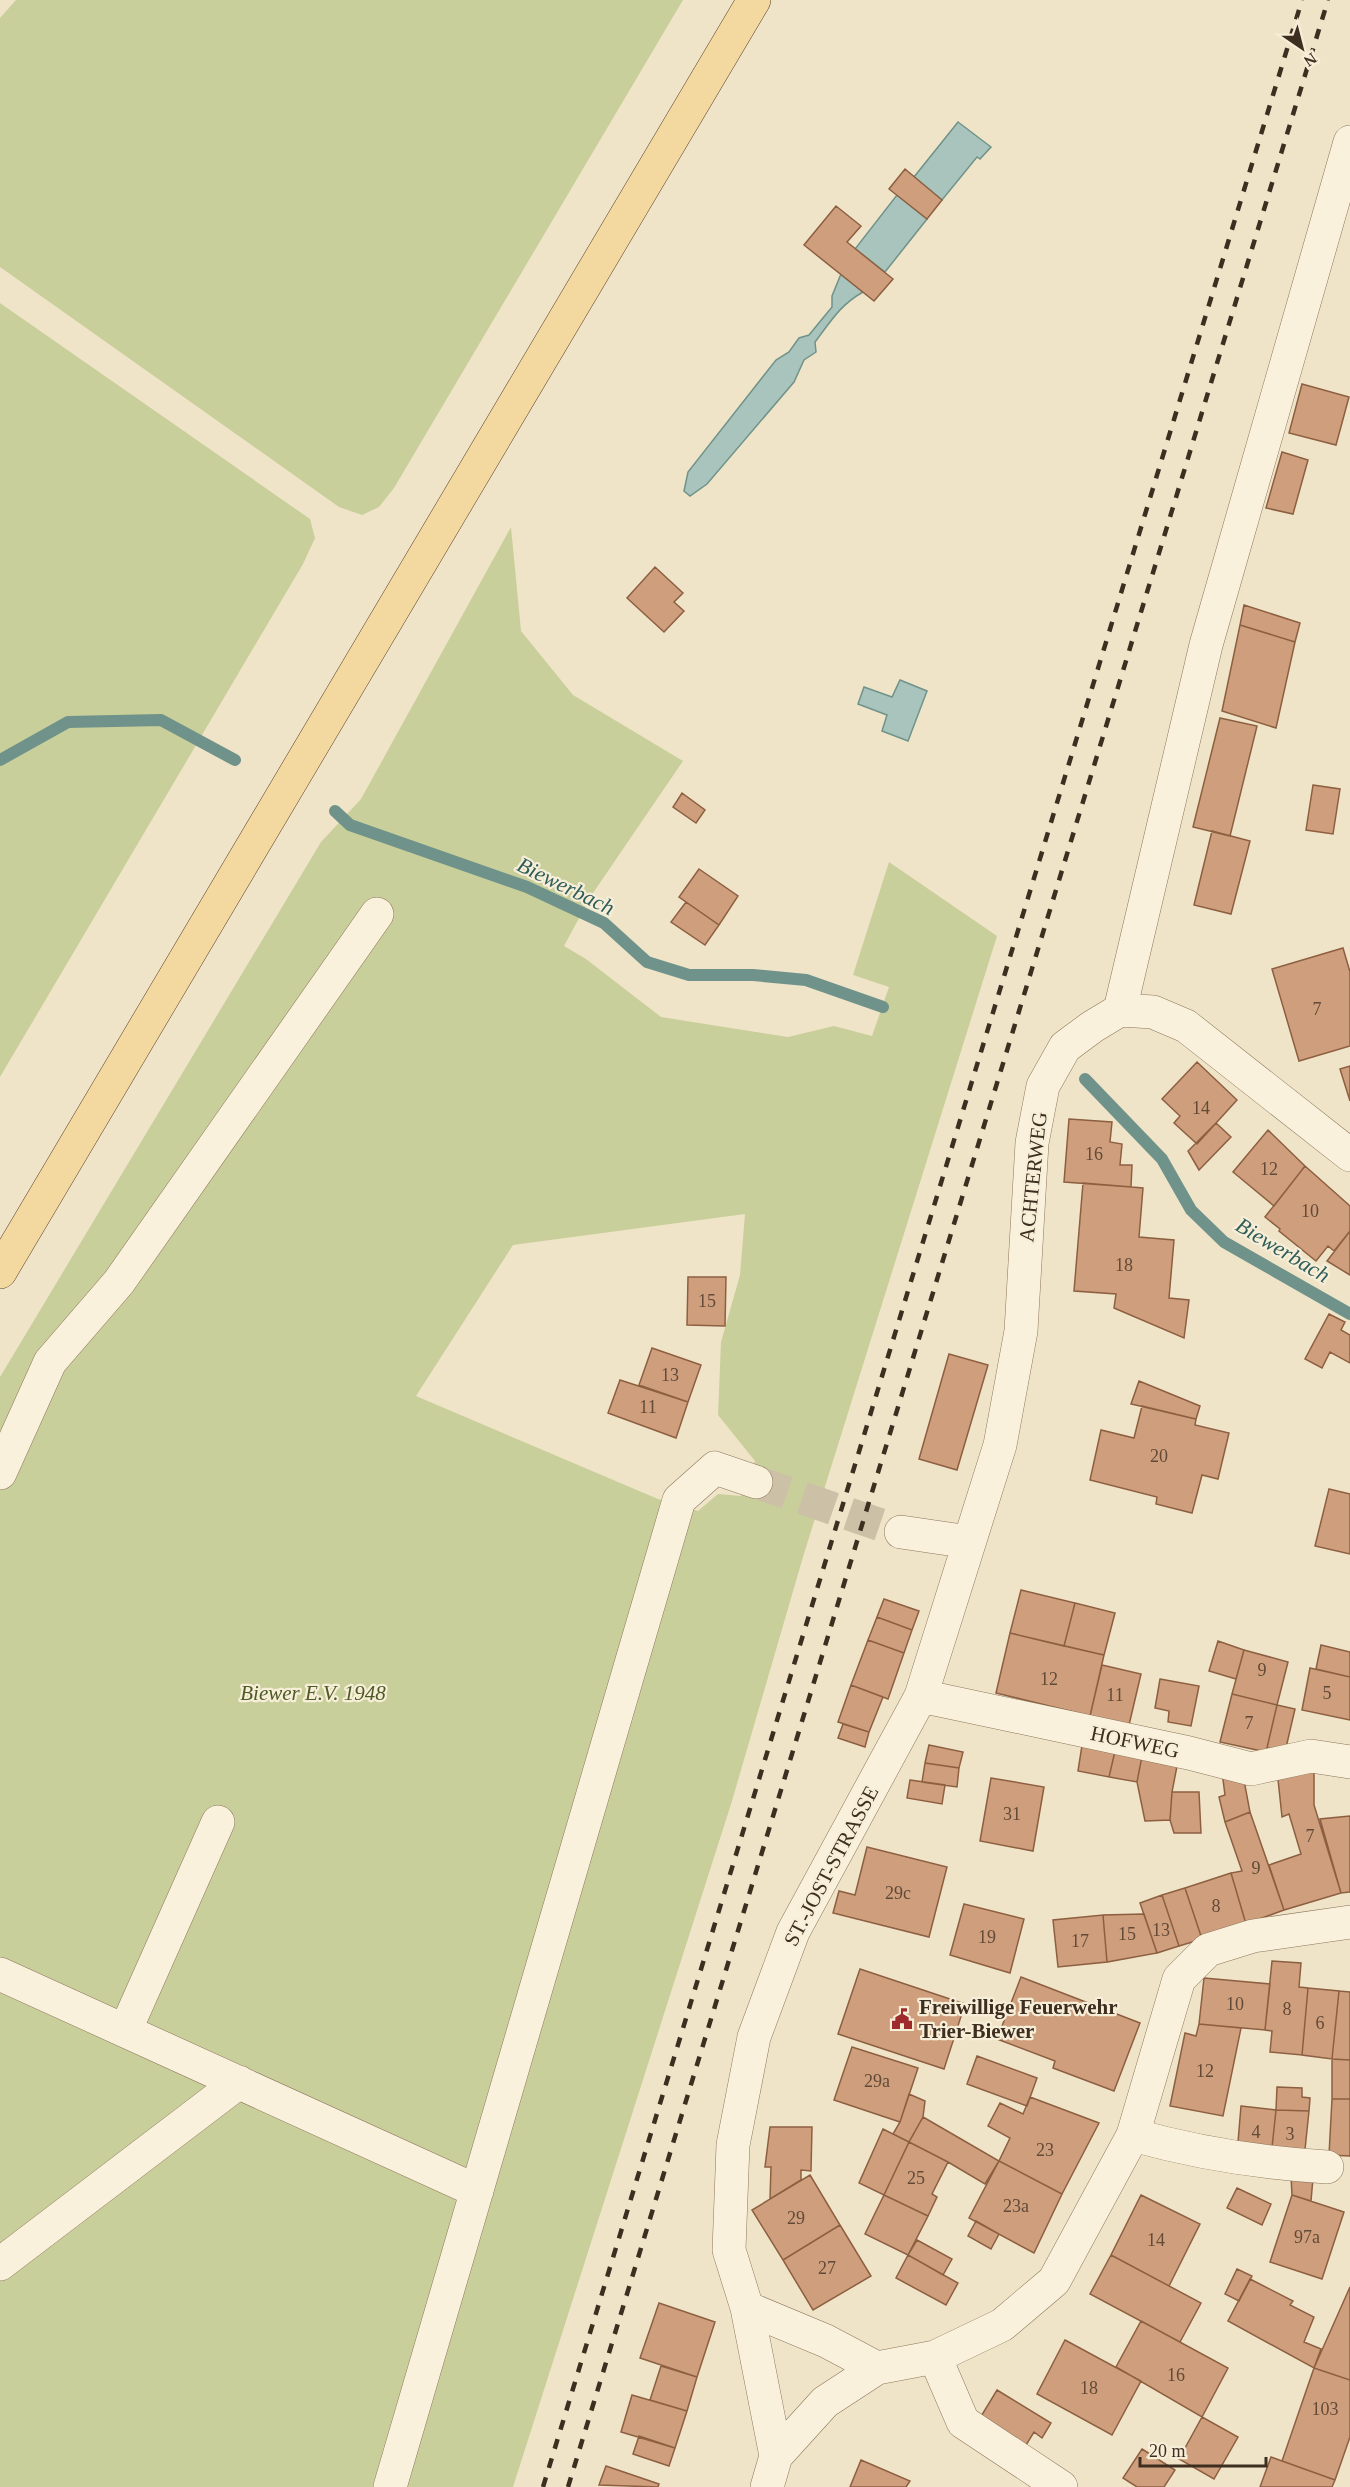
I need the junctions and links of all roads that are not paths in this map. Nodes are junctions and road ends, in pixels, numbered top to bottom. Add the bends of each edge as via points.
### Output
1 (754, 0) edge
2 (1350, 142) edge
3 (377, 914) dead end
4 (1120, 1010) junction
5 (1350, 1155) edge
6 (0, 1272) edge
7 (0, 1473) edge
8 (756, 1482) tunnel mouth
9 (901, 1532) tunnel mouth
10 (969, 1542) junction
11 (921, 1696) junction
12 (1350, 1762) edge
13 (218, 1822) dead end
14 (1350, 1922) edge
15 (0, 1974) edge
16 (125, 2031) junction
17 (239, 2082) junction
18 (1133, 2135) junction
19 (1327, 2167) dead end
20 (477, 2191) junction
21 (0, 2264) edge
22 (747, 2308) junction
23 (935, 2356) junction
24 (876, 2368) junction
25 (776, 2456) junction
26 (390, 2487) edge
27 (767, 2487) edge
28 (1061, 2487) edge

1 - 6 main road
2 - 4 street via 1206,645
3 - 7 street via 119,1282 50,1362
4 - 5 street via 1153,1012 1186,1026
4 - 10 street, ACHTERWEG via 1065,1047 1043,1086 1032,1143 1021,1331 1000,1445
8 - 20 street via 715,1468 679,1500
9 - 10 street
10 - 11 street, ST.-JOST-STRASSE
11 - 12 street, HOFWEG via 1251,1769 1311,1756
11 - 22 street, ST.-JOST-STRASSE via 793,1932 754,2037 733,2145 729,2250
13 - 16 street
14 - 18 street via 1253,1936 1208,1950 1179,1979
15 - 16 street
16 - 17 street
17 - 20 street
17 - 21 street
18 - 19 street via 1186,2150
18 - 23 street via 1054,2281 1002,2325
20 - 26 street
22 - 24 street via 826,2341
22 - 25 street, ST.-JOST-STRASSE
23 - 24 street
23 - 28 street via 963,2422
24 - 25 street via 825,2402
25 - 27 street

